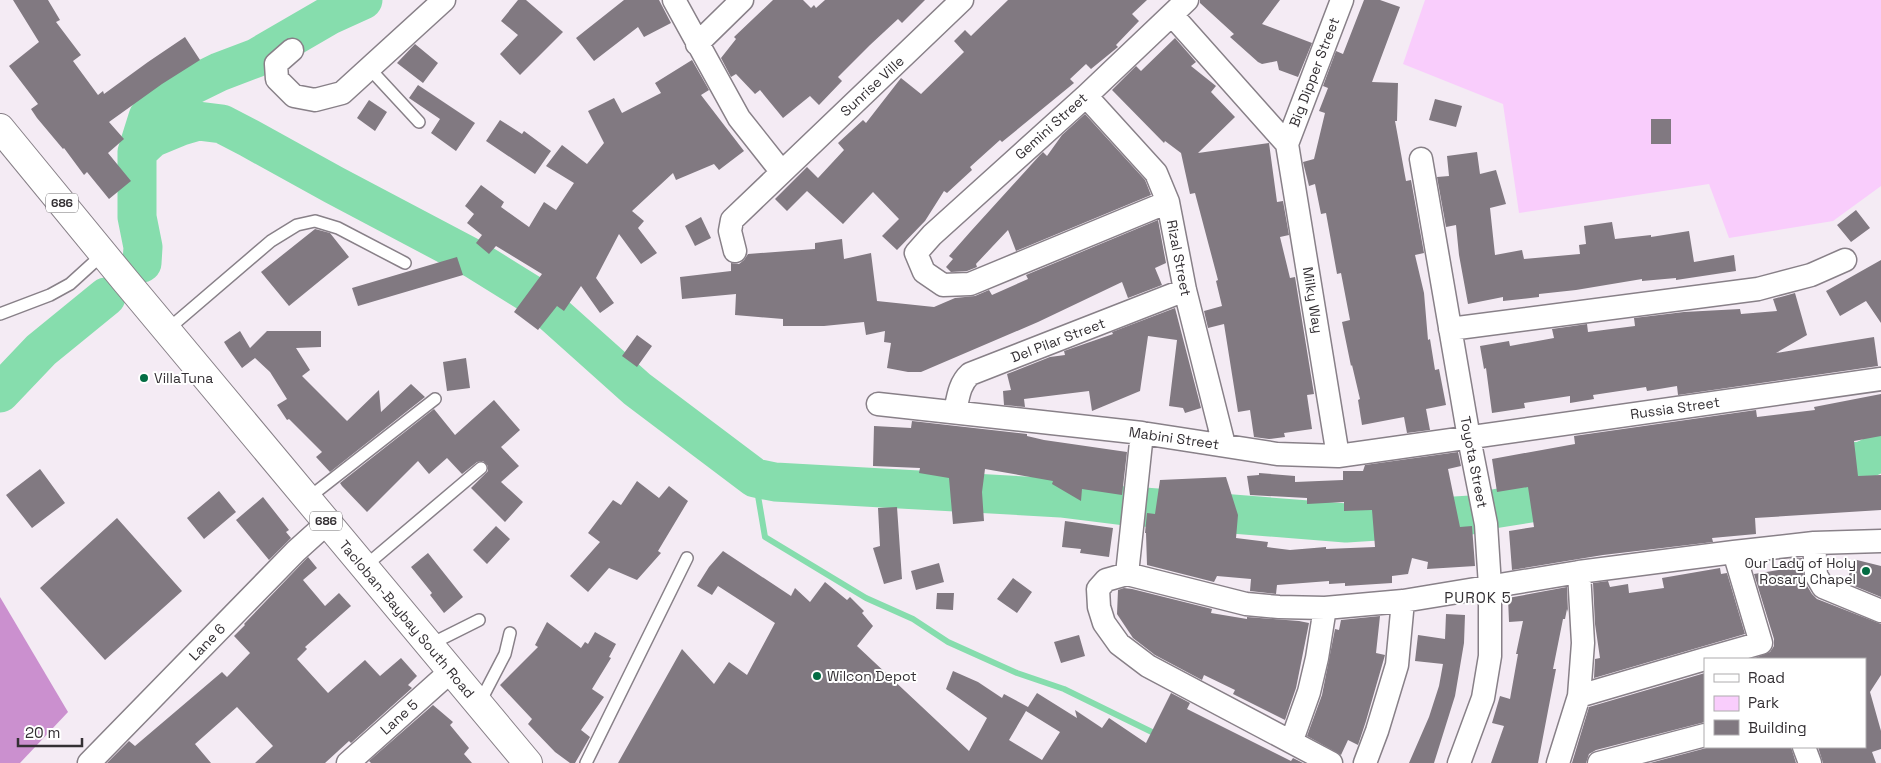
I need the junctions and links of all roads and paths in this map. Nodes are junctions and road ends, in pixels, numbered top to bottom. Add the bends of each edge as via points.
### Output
1 (444, 0) edge
2 (674, 0) edge
3 (742, 0) edge
4 (962, 0) edge
5 (1342, 0) edge
6 (1176, 5) edge
7 (697, 44) junction
8 (292, 50) dead end
9 (369, 68) junction
10 (1086, 96) junction
11 (419, 122) dead end
12 (0, 128) edge
13 (1287, 144) junction
14 (1421, 159) dead end
15 (781, 171) junction
16 (1168, 202) junction
17 (735, 252) dead end
18 (103, 254) junction
19 (1844, 260) dead end
20 (405, 263) dead end
21 (1185, 290) junction
22 (0, 314) edge
23 (1450, 329) junction
24 (166, 330) junction
25 (1881, 379) edge
26 (435, 399) dead end
27 (878, 404) dead end
28 (955, 412) junction
29 (1142, 433) junction
30 (1469, 438) junction
31 (1224, 446) junction
32 (1338, 456) junction
33 (481, 468) dead end
34 (308, 499) junction
35 (327, 523) junction
36 (1881, 541) edge
37 (1814, 543) junction
38 (1734, 552) junction
39 (687, 558) dead end
40 (364, 567) junction
41 (1579, 572) junction
42 (1127, 574) junction
43 (1490, 586) junction
44 (1403, 601) junction
45 (1325, 608) junction
46 (1881, 610) edge
47 (480, 620) dead end
48 (510, 633) dead end
49 (429, 645) junction
50 (1764, 651) edge
51 (1712, 658) edge
52 (1704, 659) edge
53 (451, 671) junction
54 (1579, 696) junction
55 (479, 704) junction
56 (1704, 735) edge
57 (1292, 740) junction
58 (1804, 748) edge
59 (89, 763) edge
60 (348, 763) edge
61 (528, 763) edge
62 (586, 763) edge
63 (1331, 763) edge
64 (1364, 763) edge
65 (1459, 763) edge
66 (1558, 763) edge
67 (1599, 763) edge
68 (1810, 763) edge

1 - 9 street
2 - 7 street
3 - 7 street
4 - 15 street, Sunrise Ville
5 - 13 street, Big Dipper Street
6 - 10 street, Gemini Street
6 - 13 street
7 - 15 street via 739,118
8 - 9 street via 276,64 276,79 294,96 315,100 342,93
9 - 11 lane
10 - 16 street, Rizal Street via 1156,173
10 - 16 street, Gemini Street via 932,234 916,254 924,272 943,285 970,284
12 - 18 main road, Tacloban-Baybay South Road / 686
13 - 32 street, Milky Way
14 - 23 street, Toyota Street
15 - 17 street, Sunrise Ville via 732,220 730,231
16 - 21 street, Rizal Street
18 - 22 lane via 70,284
18 - 24 main road, Tacloban-Baybay South Road / 686
19 - 23 street via 1811,275 1758,289
20 - 24 lane via 338,228 315,220 297,225 271,241
21 - 28 street, Del Pilar Street via 970,374 960,387
21 - 31 street, Rizal Street
23 - 30 street, Toyota Street
24 - 34 main road, Tacloban-Baybay South Road / 686
25 - 30 street, Russia Street
26 - 34 lane
27 - 28 street, Mabini Street
28 - 29 street, Mabini Street
29 - 31 street, Mabini Street
29 - 42 street
30 - 32 street, Mabini Street
30 - 43 street, Toyota Street via 1486,524
31 - 32 street, Mabini Street via 1278,454
33 - 40 lane
34 - 35 main road, Tacloban-Baybay South Road / 686
35 - 40 main road, Tacloban-Baybay South Road / 686
35 - 59 street, Lane 6
36 - 37 street
37 - 38 street
37 - 46 street via 1816,575 1823,587
38 - 41 street
38 - 50 street
39 - 62 lane
40 - 49 main road, Tacloban-Baybay South Road / 686
41 - 43 street
41 - 54 street via 1583,643
42 - 45 street via 1246,604
42 - 57 street via 1106,580 1098,589 1104,623 1120,644 1148,666
43 - 44 street
43 - 65 street, Toyota Street via 1490,656 1483,698
44 - 45 street
44 - 64 street via 1397,666 1378,731
45 - 57 street via 1309,692
47 - 49 lane
48 - 55 lane via 505,654
49 - 53 main road, Tacloban-Baybay South Road / 686
50 - 51 street
52 - 54 street
53 - 55 main road, Tacloban-Baybay South Road / 686
53 - 60 street, Lane 5
54 - 66 street
55 - 61 main road, Tacloban-Baybay South Road / 686
56 - 67 street
57 - 63 street
58 - 68 street

